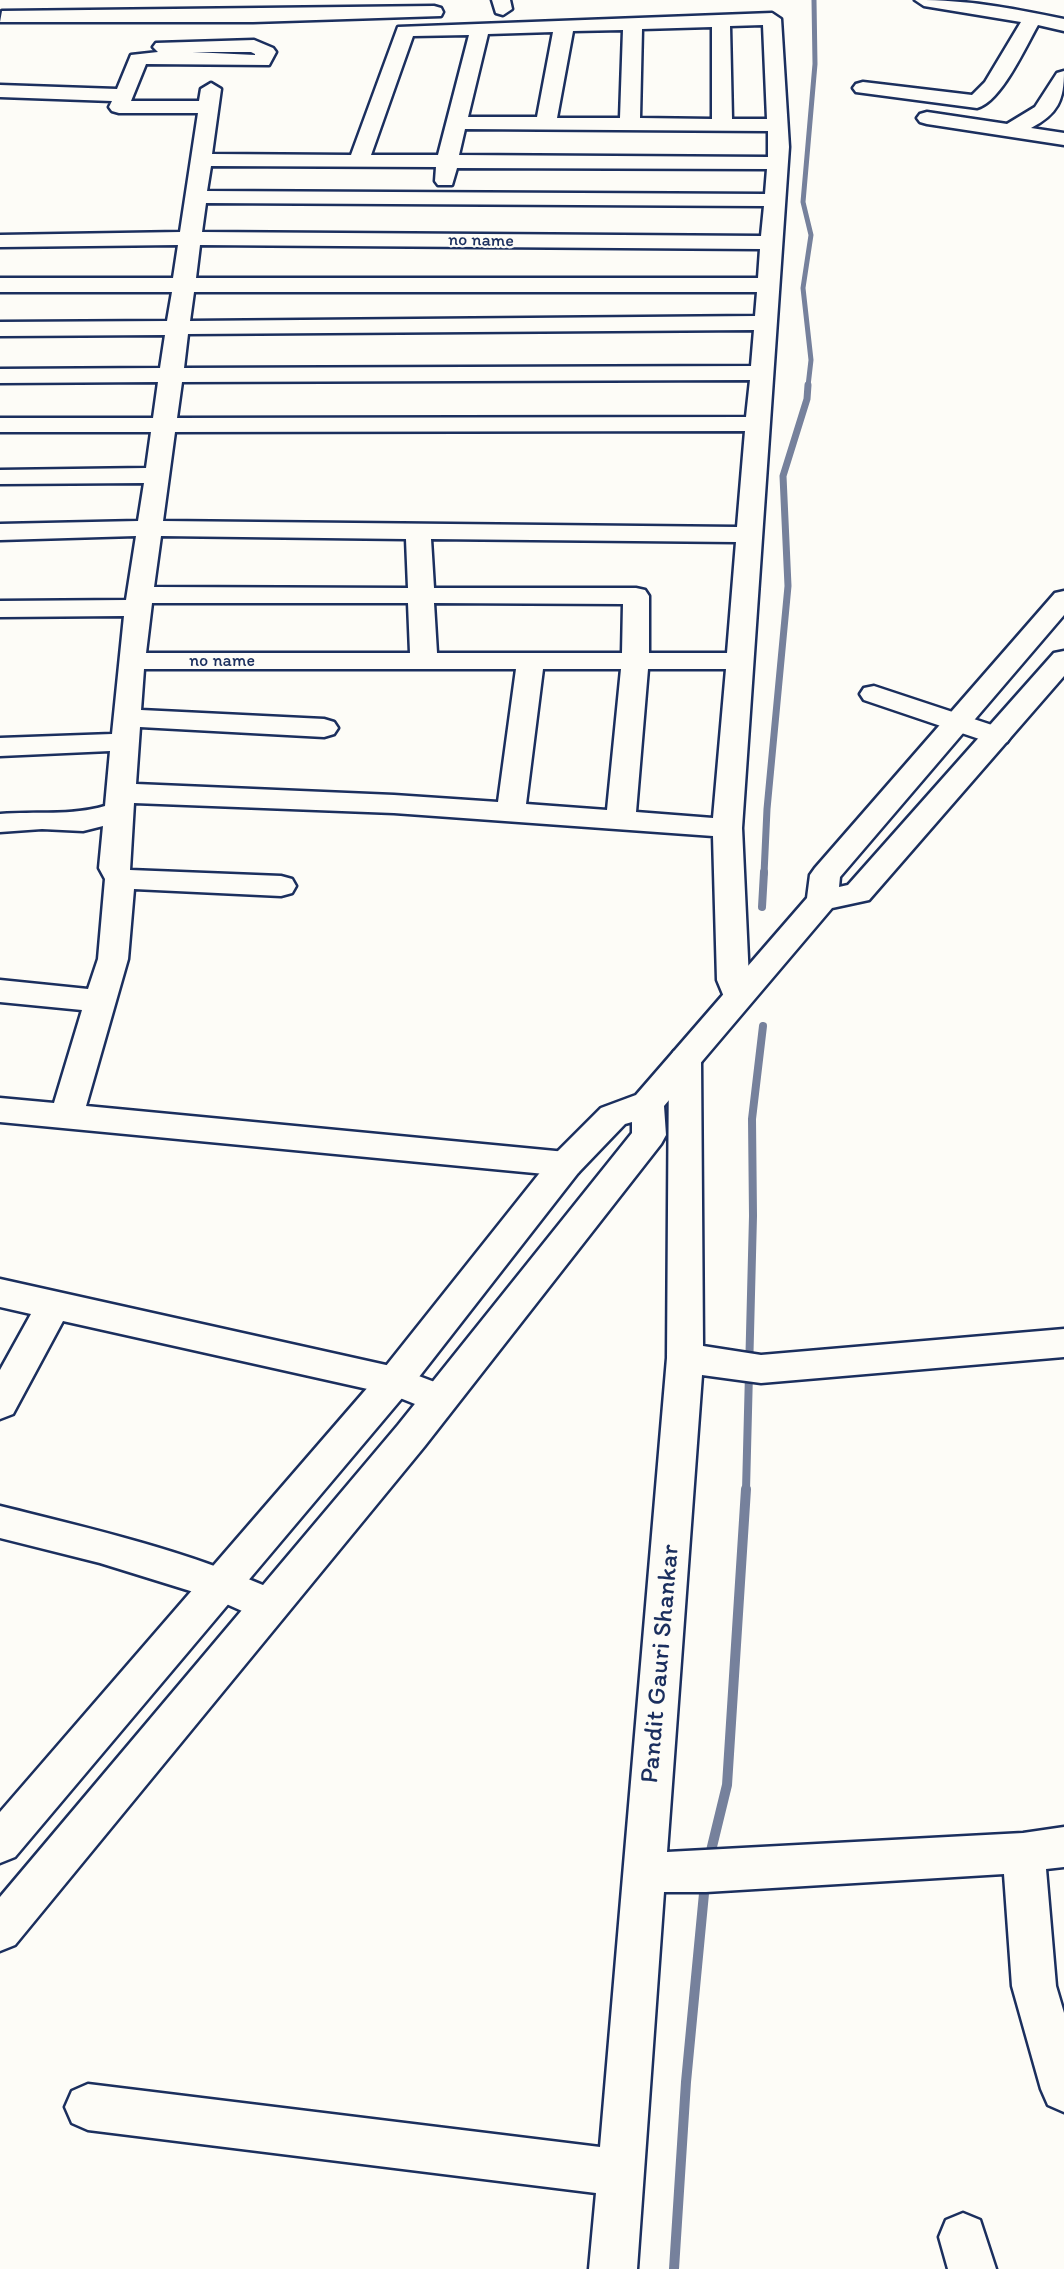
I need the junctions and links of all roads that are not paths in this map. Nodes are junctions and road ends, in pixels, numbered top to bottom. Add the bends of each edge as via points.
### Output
1 (335, 0) edge
2 (744, 0) edge
3 (924, 0) edge
4 (502, 5) edge
5 (1004, 5) edge
6 (441, 6) edge
7 (558, 7) dead end
8 (188, 8) edge
9 (255, 8) edge
10 (538, 8) dead end
11 (4, 13) edge
12 (319, 15) junction
13 (1032, 19) junction
14 (743, 20) junction
15 (721, 21) junction
16 (633, 24) junction
17 (1064, 25) edge
18 (564, 26) junction
19 (589, 26) junction
20 (480, 28) junction
21 (163, 48) dead end
22 (1064, 77) edge
23 (0, 91) edge
24 (124, 95) junction
25 (865, 101) dead end
26 (908, 115) dead end
27 (456, 123) junction
28 (546, 124) junction
29 (630, 124) junction
30 (722, 124) junction
31 (778, 125) junction
32 (1008, 131) junction
33 (1064, 140) edge
34 (201, 160) junction
35 (359, 161) junction
36 (447, 162) junction
37 (778, 163) junction
38 (196, 197) junction
39 (443, 198) junction
40 (775, 200) junction
41 (190, 238) junction
42 (440, 240) junction
43 (0, 241) edge
44 (772, 243) junction
45 (437, 284) junction
46 (0, 285) edge
47 (769, 285) junction
48 (183, 286) junction
49 (766, 323) junction
50 (433, 328) junction
51 (0, 329) edge
52 (177, 329) junction
53 (762, 374) junction
54 (0, 376) edge
55 (171, 376) junction
56 (434, 398) junction
57 (759, 424) junction
58 (0, 425) edge
59 (164, 425) junction
60 (157, 475) junction
61 (0, 477) edge
62 (149, 528) junction
63 (0, 532) edge
64 (418, 533) junction
65 (750, 535) junction
66 (421, 597) junction
67 (1064, 599) edge
68 (139, 602) junction
69 (0, 609) edge
70 (1064, 659) edge
71 (131, 661) junction
72 (424, 661) junction
73 (531, 661) junction
74 (635, 661) junction
75 (740, 661) junction
76 (874, 694) dead end
77 (957, 722) junction
78 (324, 728) dead end
79 (125, 730) junction
80 (997, 736) junction
81 (0, 747) edge
82 (120, 802) junction
83 (511, 812) junction
84 (621, 820) junction
85 (0, 823) edge
86 (727, 828) junction
87 (120, 879) junction
88 (281, 886) dead end
89 (822, 900) junction
90 (0, 991) edge
91 (738, 996) junction
92 (100, 1001) junction
93 (685, 1059) junction
94 (648, 1103) junction
95 (0, 1110) edge
96 (67, 1114) junction
97 (566, 1164) junction
98 (0, 1293) edge
99 (54, 1304) junction
100 (1064, 1343) edge
101 (685, 1358) junction
102 (395, 1381) junction
103 (440, 1399) junction
104 (0, 1404) edge
105 (0, 1522) edge
106 (223, 1584) junction
107 (268, 1606) junction
108 (0, 1843) edge
109 (1044, 1850) edge
110 (644, 1872) junction
111 (0, 1930) edge
112 (1064, 2089) edge
113 (88, 2107) dead end
114 (620, 2173) junction
115 (613, 2269) edge

1 - 12 street
2 - 14 street
3 - 5 street
4 - 6 street
4 - 10 street
5 - 13 street
6 - 12 street
7 - 19 street via 581,11
8 - 9 street
8 - 11 street
9 - 12 street
13 - 17 street
13 - 25 street via 993,85 977,102
14 - 15 street
14 - 31 street via 772,19
15 - 16 street
15 - 30 street
16 - 19 street
16 - 29 street
18 - 19 street
18 - 20 street
18 - 28 street
20 - 27 street
20 - 35 street via 405,31
21 - 24 street via 254,46 266,52 262,61 138,59
22 - 32 street via 1049,106 1032,121
23 - 24 street
24 - 34 street via 119,106 210,98
26 - 32 street
27 - 28 street
27 - 36 street
28 - 29 street
29 - 30 street
30 - 31 street
31 - 37 street
32 - 33 street
34 - 35 street
34 - 38 street
35 - 36 street
36 - 37 street
36 - 39 street
37 - 40 street
38 - 39 street, no name
38 - 41 street
39 - 40 street, no name
39 - 42 street
40 - 44 street
41 - 42 street, no name
41 - 43 street, no name
41 - 48 street
42 - 44 street, no name
42 - 45 street
44 - 47 street
45 - 47 street
45 - 48 street
45 - 50 street
46 - 48 street
47 - 49 street
48 - 52 street
49 - 50 street
49 - 53 street
50 - 52 street
50 - 56 street
51 - 52 street
52 - 55 street
53 - 56 street
53 - 57 street
54 - 55 street
55 - 56 street
55 - 59 street
56 - 57 street
56 - 59 street
57 - 65 street
58 - 59 street
59 - 60 street
60 - 61 street
60 - 62 street
62 - 63 street
62 - 64 street
62 - 68 street
64 - 65 street
64 - 66 street
65 - 75 street
66 - 68 street
66 - 72 street
66 - 74 street via 636,596
67 - 77 street
68 - 69 street
68 - 71 street
70 - 80 street
71 - 72 street, no name
71 - 79 street
72 - 73 street, no name
73 - 74 street, no name
73 - 83 street
74 - 75 street, no name
74 - 84 street
75 - 86 street
76 - 77 street
77 - 80 street
77 - 89 street via 825,875
78 - 79 street
79 - 81 street
79 - 82 street
80 - 89 street via 858,893
82 - 83 street via 394,804
82 - 85 street via 83,822
82 - 87 street via 114,868
83 - 84 street
84 - 86 street
86 - 91 street via 733,980
87 - 88 street
87 - 92 street via 113,959
89 - 91 street
90 - 92 street
91 - 93 street
92 - 96 street
93 - 94 street
93 - 101 street, Pandit Gauri Shankar
94 - 97 street via 613,1116
94 - 103 street via 649,1135
95 - 96 street
96 - 97 street
97 - 102 street
98 - 99 street
99 - 102 street
99 - 104 street
100 - 101 street via 761,1369
101 - 110 street, Pandit Gauri Shankar
102 - 103 street
102 - 106 street
103 - 107 street
105 - 106 street
106 - 107 street
106 - 108 street
107 - 111 street
109 - 110 street via 706,1872
109 - 112 street via 1034,1986
110 - 114 street, Pandit Gauri Shankar
113 - 114 street
114 - 115 street, Pandit Gauri Shankar

